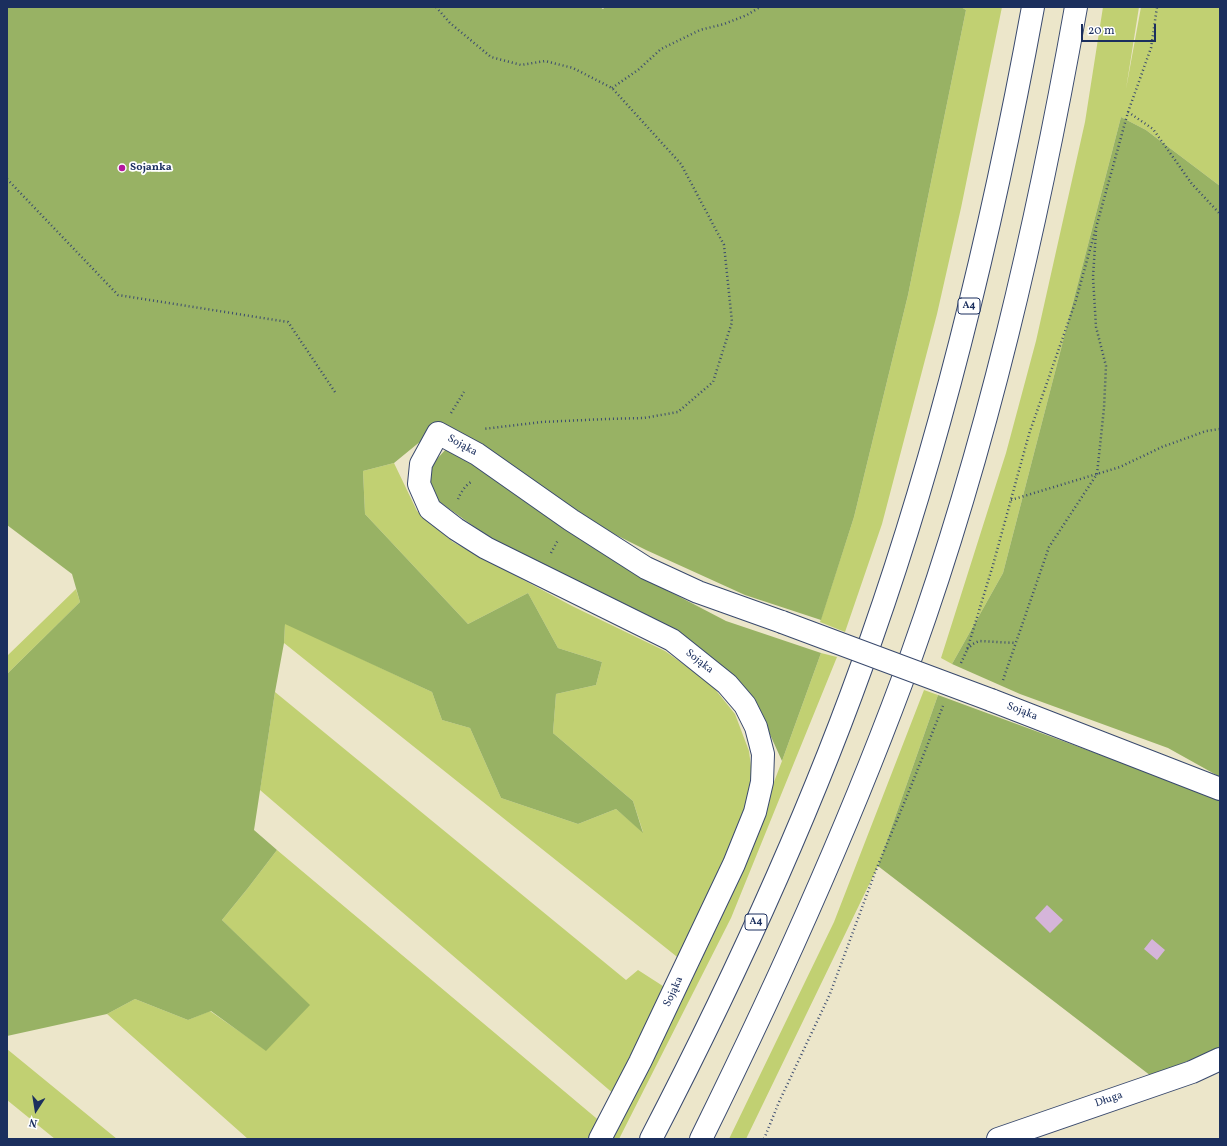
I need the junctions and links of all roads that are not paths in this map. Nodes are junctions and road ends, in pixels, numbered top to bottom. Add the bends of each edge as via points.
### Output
1 (1033, 7) edge
2 (1076, 7) edge
3 (1220, 788) edge
4 (1220, 1059) edge
5 (600, 1139) edge
6 (651, 1139) edge
7 (701, 1139) edge
8 (998, 1139) edge

1 - 6 main road, A4 via 1015,105 977,275 940,423 872,638 780,870 710,1022
2 - 7 main road via 1042,186 1019,287 978,443 930,599 892,708 822,879
3 - 5 main road, Sojąka, bridge via 996,691 698,592 646,568 477,454 438,434 421,464 419,484 430,509 486,548 672,640 727,684 745,704 756,727 763,754 762,782 755,812 734,864 640,1062
4 - 8 main road, Długa via 1192,1072

